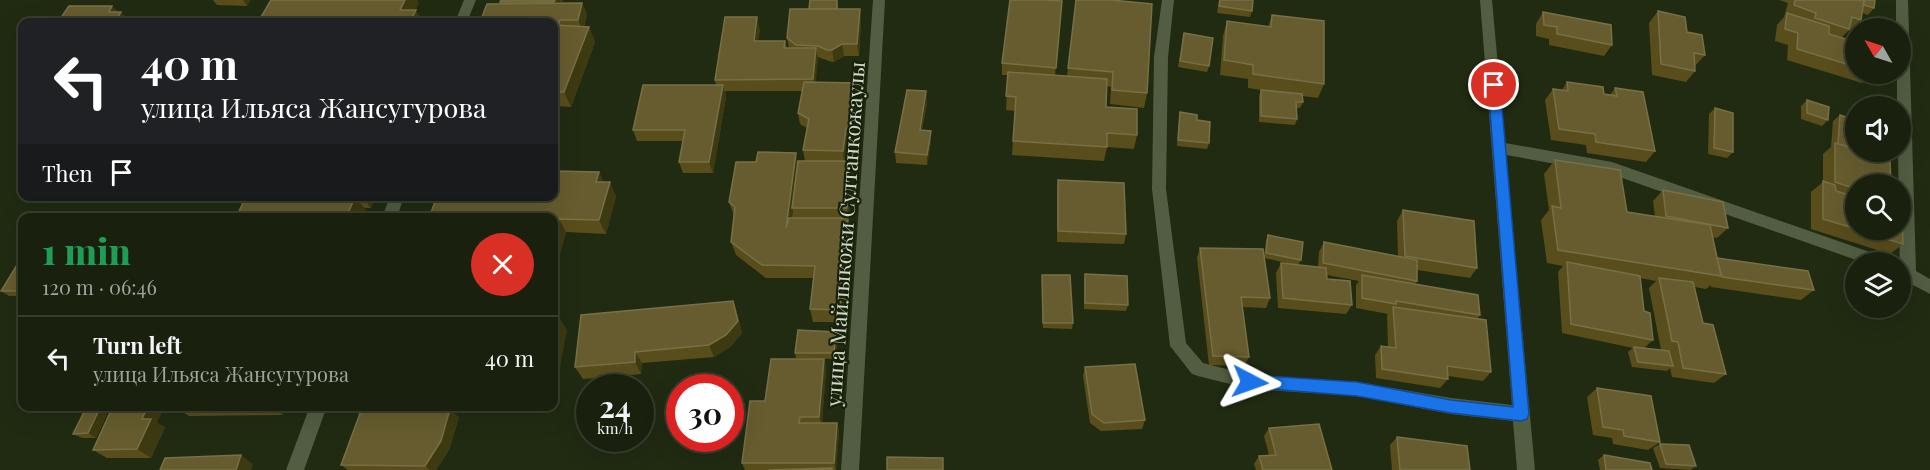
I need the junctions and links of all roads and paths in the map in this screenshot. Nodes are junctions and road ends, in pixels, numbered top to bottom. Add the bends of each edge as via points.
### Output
1 (470, 0) edge
2 (879, 0) edge
3 (1168, 0) edge
4 (1486, 0) edge
5 (1902, 0) edge
6 (463, 18) edge
7 (1500, 148) junction
8 (1851, 252) edge
9 (1904, 252) edge
10 (1911, 276) edge
11 (1930, 287) edge
12 (317, 411) edge
13 (1521, 414) junction
14 (295, 470) edge
15 (850, 470) edge
16 (1526, 470) edge

1 - 6 street
2 - 15 street, улица Майлыкожи Султанкожаулы
3 - 13 street via 1161,57 1159,189 1178,346 1198,369 1250,382 1357,389
4 - 7 street
5 - 9 street
7 - 8 street via 1612,168
7 - 13 street
10 - 11 street
12 - 14 street
13 - 16 street

